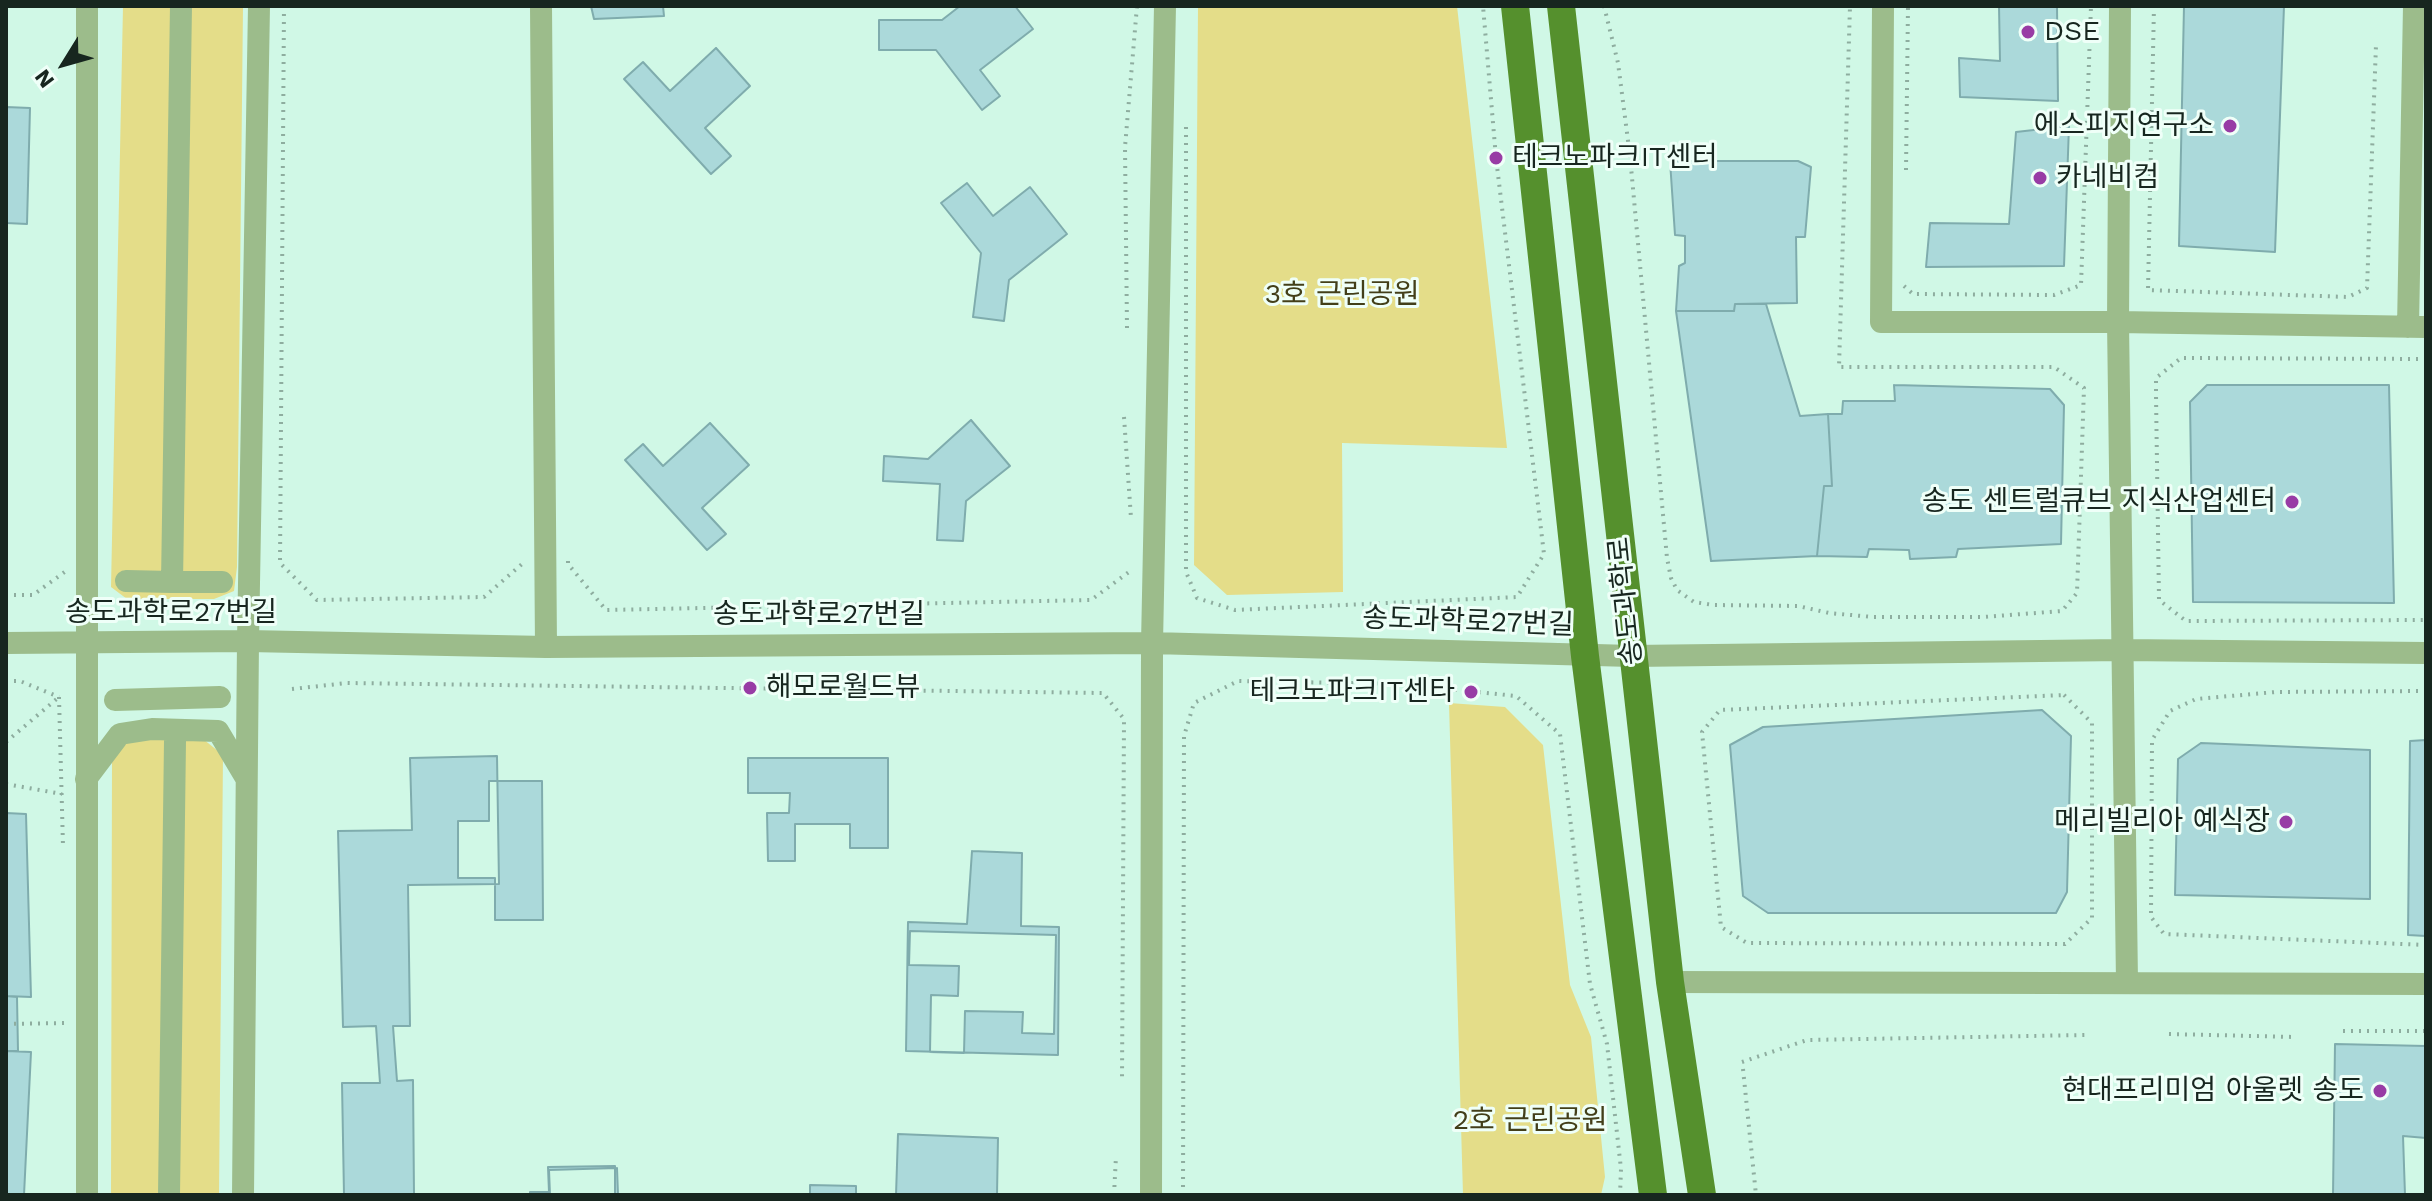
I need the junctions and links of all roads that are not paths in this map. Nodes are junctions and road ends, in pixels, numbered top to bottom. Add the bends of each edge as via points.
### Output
1 (87, 6) edge
2 (181, 6) edge
3 (259, 6) edge
4 (541, 6) edge
5 (1165, 6) edge
6 (1515, 6) edge
7 (1561, 6) edge
8 (1883, 6) edge
9 (2120, 6) edge
10 (2414, 6) edge
11 (2118, 322) junction
12 (2417, 327) edge
13 (126, 581) dead end
14 (172, 582) junction
15 (222, 582) dead end
16 (248, 641) junction
17 (6, 643) edge
18 (1152, 643) junction
19 (86, 644) junction
20 (546, 647) junction
21 (2122, 650) junction
22 (2426, 653) edge
23 (1585, 656) junction
24 (1632, 656) junction
25 (220, 697) dead end
26 (115, 700) dead end
27 (175, 741) dead end
28 (86, 779) junction
29 (247, 779) junction
30 (1670, 982) junction
31 (2127, 982) junction
32 (2426, 984) edge
33 (87, 1195) edge
34 (169, 1195) edge
35 (243, 1195) edge
36 (1151, 1195) edge
37 (1653, 1195) edge
38 (1702, 1195) edge

1 - 19 street
2 - 14 street
3 - 16 street
4 - 20 street
5 - 18 street
6 - 23 main road, 송도과학로
7 - 24 main road, 송도과학로
8 - 11 street via 1881,322
9 - 11 street
10 - 12 street
11 - 12 street
11 - 21 street
13 - 14 street
14 - 15 street
16 - 19 street, 송도과학로27번길
16 - 20 street, 송도과학로27번길
16 - 29 street
17 - 19 street, 송도과학로27번길
18 - 20 street, 송도과학로27번길
18 - 23 street, 송도과학로27번길
18 - 36 street
19 - 28 street
21 - 22 street, 송도과학로27번길
21 - 24 street, 송도과학로27번길
21 - 31 street
23 - 24 street, 송도과학로27번길
23 - 37 main road, 송도과학로
24 - 30 main road, 송도과학로
25 - 26 street
27 - 34 street
28 - 29 street via 120,734 152,729 218,731
28 - 33 street
29 - 35 street
30 - 31 street
30 - 38 main road, 송도과학로
31 - 32 street

